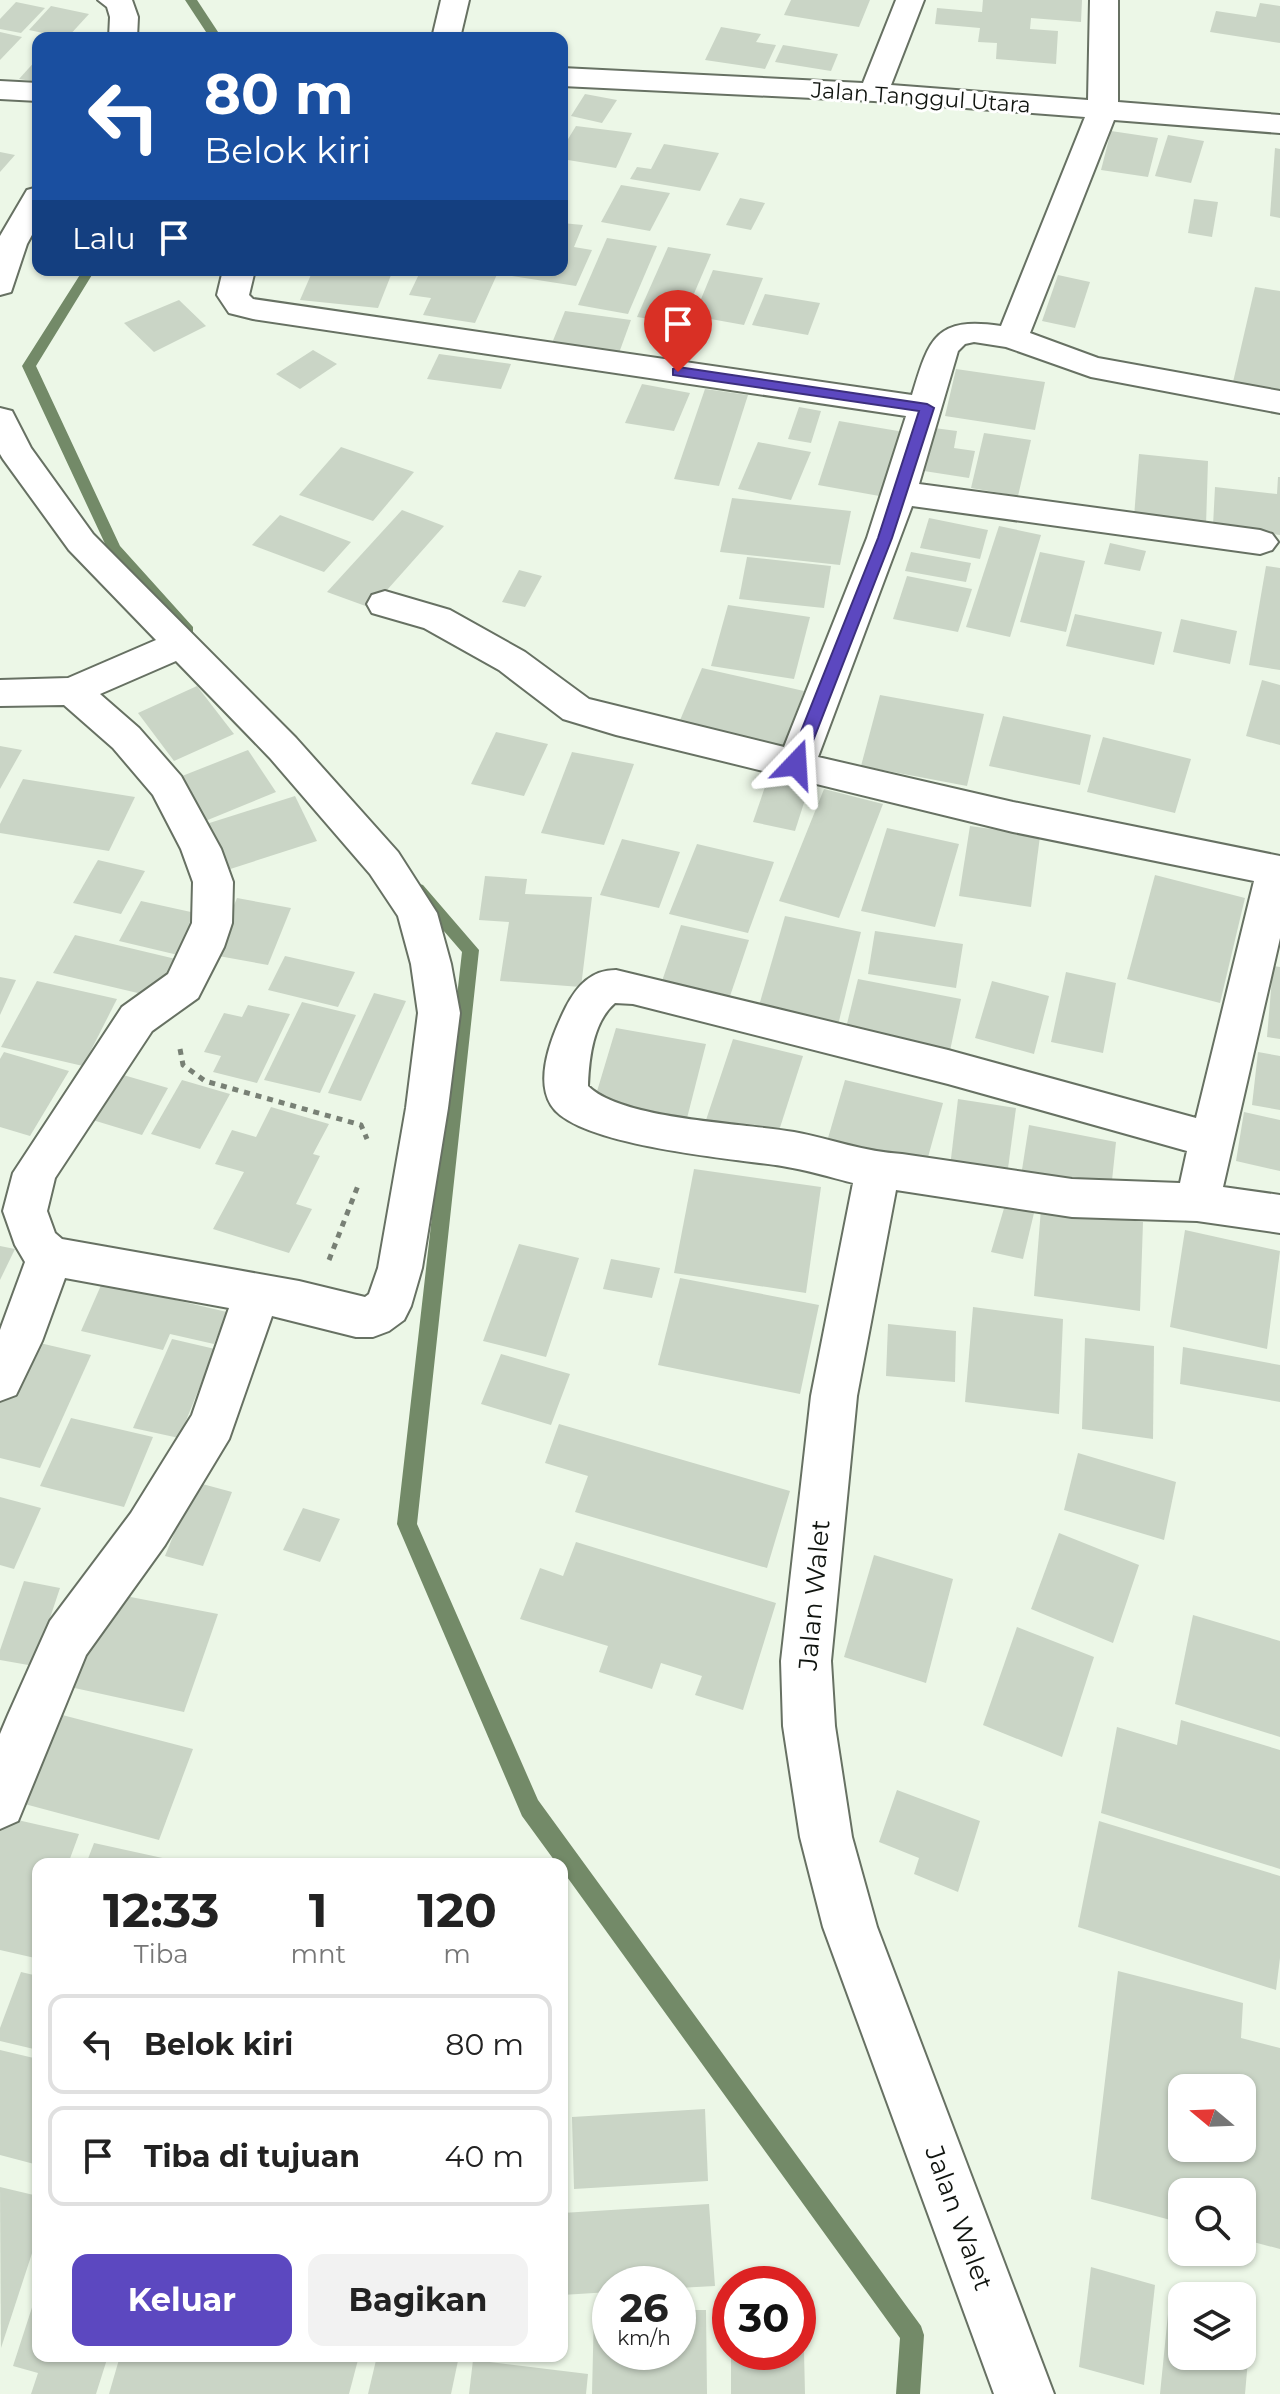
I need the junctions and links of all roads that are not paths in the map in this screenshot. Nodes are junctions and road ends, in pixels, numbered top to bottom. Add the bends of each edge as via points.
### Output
1 (112, 0) edge
2 (455, 0) edge
3 (910, 0) edge
4 (1104, 0) edge
5 (123, 32) edge
6 (447, 32) edge
7 (568, 77) edge
8 (877, 83) junction
9 (0, 90) edge
10 (32, 92) edge
11 (1103, 109) junction
12 (1280, 124) edge
13 (32, 207) edge
14 (238, 276) edge
15 (0, 285) edge
16 (1012, 338) junction
17 (1280, 402) edge
18 (927, 408) junction
19 (0, 419) edge
20 (900, 493) junction
21 (1260, 542) dead end
22 (385, 604) dead end
23 (182, 644) junction
24 (72, 691) junction
25 (0, 693) edge
26 (796, 764) junction
27 (1278, 870) edge
28 (1212, 1140) junction
29 (877, 1171) junction
30 (1197, 1202) junction
31 (1280, 1214) edge
32 (50, 1256) junction
33 (257, 1294) junction
34 (0, 1380) edge
35 (0, 1803) edge
36 (1024, 2394) edge

1 - 5 street via 119,2
2 - 6 street
3 - 8 street
4 - 11 street
7 - 8 street, Jalan Tanggul Utara
8 - 11 street, Jalan Tanggul Utara
9 - 10 street
11 - 12 street, Jalan Tanggul Utara
11 - 16 street
13 - 15 street via 11,244
14 - 18 street via 233,295 240,306 253,309
16 - 17 street via 1091,367
16 - 18 street via 974,332 954,336 943,348
18 - 20 street
19 - 23 street via 15,451 81,542
20 - 21 street
20 - 26 street
22 - 26 street via 437,619 512,661 576,709
23 - 24 street
23 - 33 street via 384,863 417,913 439,1013 427,1108 388,1306 373,1317 356,1317
24 - 25 street
24 - 32 street via 126,738 167,786 213,882 212,923 179,991 137,1019 35,1173 25,1211 37,1245
26 - 27 street via 1013,817
27 - 28 street
28 - 29 street via 633,988 607,987 593,998 577,1028 567,1075 568,1097 586,1111 678,1135 784,1148
28 - 30 street
29 - 30 street via 1072,1198
29 - 36 street, Jalan Walet via 834,1396 806,1661 809,1726 826,1837 850,1927
30 - 31 street
32 - 33 street
32 - 34 street
33 - 35 street via 212,1424 148,1529 68,1638

